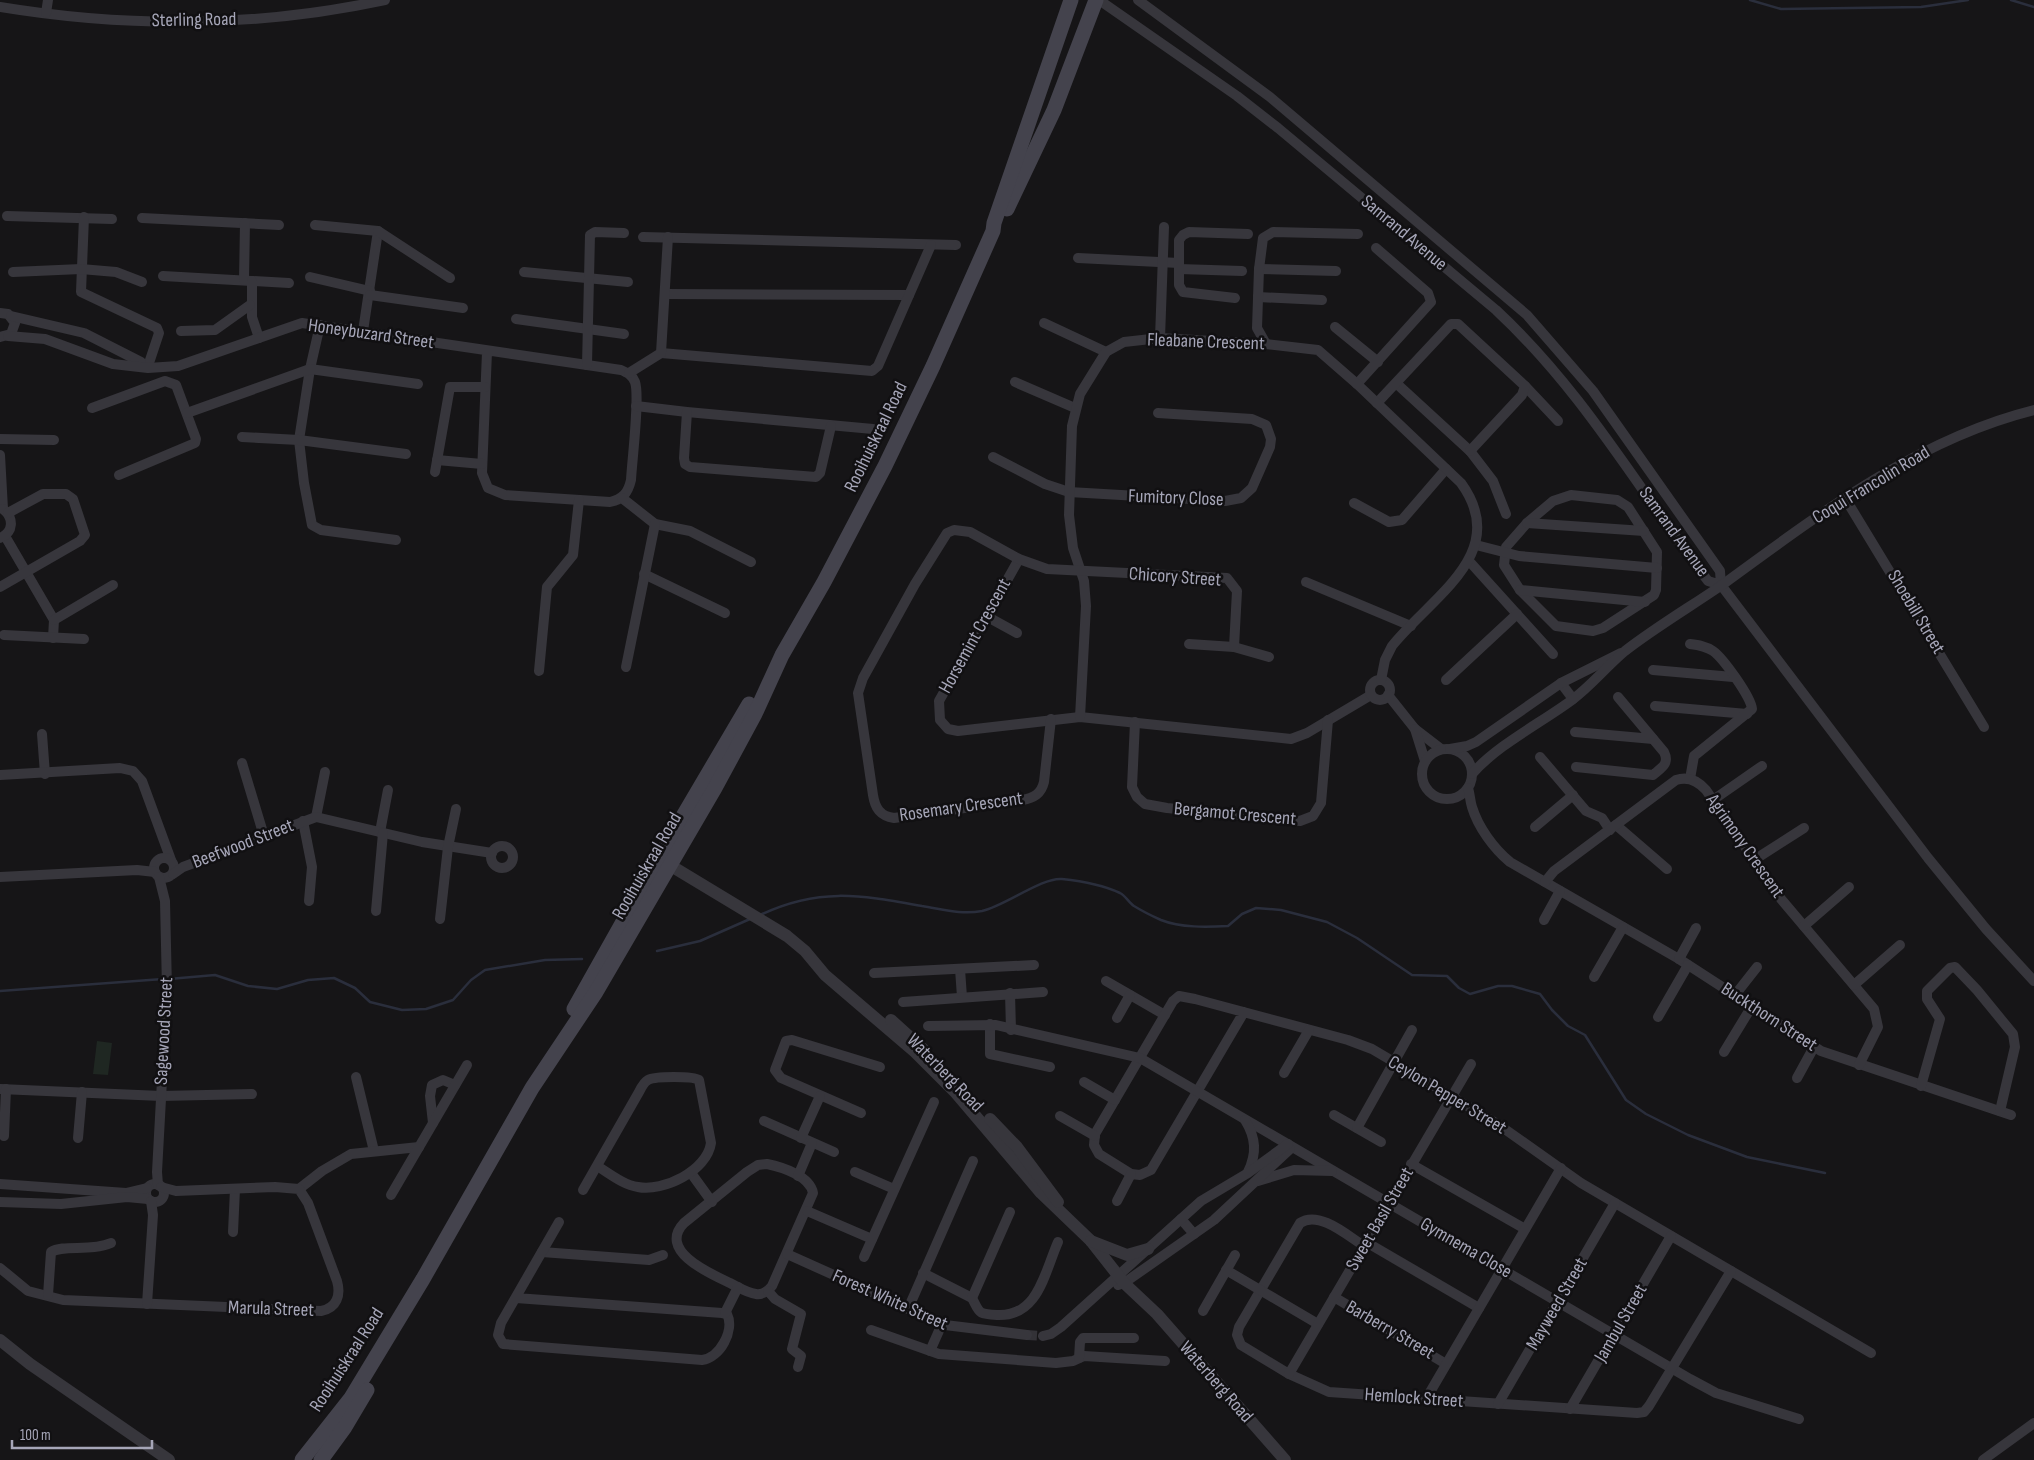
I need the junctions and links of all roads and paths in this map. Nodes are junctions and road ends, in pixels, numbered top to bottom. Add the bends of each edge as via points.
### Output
1 (48, 0) edge
2 (385, 0) edge
3 (1060, 0) edge
4 (1071, 0) edge
5 (1098, 0) edge
6 (1138, 0) edge
7 (1, 7) edge
8 (46, 13) junction
9 (1063, 23) junction
10 (7, 216) dead end
11 (84, 217) junction
12 (142, 218) dead end
13 (112, 219) dead end
14 (245, 224) junction
15 (279, 225) dead end
16 (315, 225) dead end
17 (1164, 227) dead end
18 (378, 231) junction
19 (993, 231) junction
20 (624, 233) dead end
21 (1248, 234) dead end
22 (1358, 234) dead end
23 (643, 237) dead end
24 (668, 238) junction
25 (931, 245) junction
26 (956, 245) dead end
27 (1376, 248) dead end
28 (1078, 258) dead end
29 (1162, 262) junction
30 (1179, 266) junction
31 (81, 269) junction
32 (1259, 269) junction
33 (1242, 271) dead end
34 (1336, 271) dead end
35 (13, 272) dead end
36 (524, 272) dead end
37 (163, 276) dead end
38 (310, 277) dead end
39 (450, 278) dead end
40 (589, 279) junction
41 (248, 280) junction
42 (142, 282) dead end
43 (628, 282) dead end
44 (289, 283) dead end
45 (370, 293) junction
46 (665, 294) junction
47 (909, 295) junction
48 (1258, 297) junction
49 (1235, 298) dead end
50 (1322, 300) dead end
51 (250, 305) junction
52 (463, 308) dead end
53 (0, 313) edge
54 (11, 316) junction
55 (516, 319) dead end
56 (1044, 323) dead end
57 (320, 324) junction
58 (1335, 327) dead end
59 (589, 330) junction
60 (181, 331) dead end
61 (363, 331) junction
62 (624, 334) dead end
63 (4, 336) edge
64 (259, 338) junction
65 (1160, 338) junction
66 (1266, 344) junction
67 (0, 348) edge
68 (487, 352) junction
69 (1106, 352) junction
70 (661, 353) junction
71 (201, 357) junction
72 (1378, 362) junction
73 (149, 363) junction
74 (587, 365) junction
75 (310, 369) junction
76 (629, 373) junction
77 (1015, 382) dead end
78 (418, 384) dead end
79 (1357, 384) junction
80 (1397, 384) junction
81 (1525, 386) junction
82 (485, 387) junction
83 (1377, 403) junction
84 (636, 406) junction
85 (92, 408) dead end
86 (1075, 408) junction
87 (2034, 410) edge
88 (686, 412) junction
89 (187, 413) junction
90 (1158, 413) dead end
91 (1558, 421) dead end
92 (831, 426) junction
93 (873, 429) dead end
94 (242, 437) dead end
95 (0, 440) edge
96 (54, 440) dead end
97 (299, 440) junction
98 (1470, 451) junction
99 (406, 454) dead end
100 (0, 455) edge
101 (992, 457) dead end
102 (437, 460) junction
103 (482, 464) junction
104 (1446, 469) junction
105 (435, 472) dead end
106 (119, 475) dead end
107 (1069, 492) junction
108 (622, 498) junction
109 (1845, 498) junction
110 (579, 500) junction
111 (1354, 503) dead end
112 (4, 510) edge
113 (1506, 514) dead end
114 (1528, 523) junction
115 (655, 524) junction
116 (1644, 531) junction
117 (2, 537) edge
118 (396, 540) dead end
119 (1476, 545) junction
120 (1504, 553) junction
121 (1019, 559) junction
122 (1469, 561) junction
123 (751, 562) dead end
124 (1657, 568) junction
125 (25, 571) junction
126 (1081, 572) junction
127 (644, 574) junction
128 (1306, 582) dead end
129 (113, 585) dead end
130 (1721, 585) junction
131 (0, 587) edge
132 (1520, 590) junction
133 (1645, 602) junction
134 (724, 612) dead end
135 (1517, 614) junction
136 (986, 616) junction
137 (54, 620) junction
138 (1411, 626) junction
139 (1017, 633) dead end
140 (4, 635) dead end
141 (53, 638) junction
142 (84, 639) dead end
143 (1189, 644) dead end
144 (1690, 644) dead end
145 (1234, 647) junction
146 (1624, 652) junction
147 (1553, 654) dead end
148 (1268, 657) dead end
149 (626, 667) dead end
150 (1653, 670) dead end
151 (539, 671) dead end
152 (1733, 676) junction
153 (1382, 680) junction
154 (1446, 680) dead end
155 (1561, 683) junction
156 (1372, 695) junction
157 (1388, 695) junction
158 (1618, 697) dead end
159 (1573, 699) junction
160 (1655, 706) dead end
161 (1747, 714) junction
162 (1080, 716) junction
163 (1051, 719) junction
164 (1328, 720) junction
165 (1135, 722) junction
166 (1984, 727) dead end
167 (1415, 729) junction
168 (1575, 732) dead end
169 (42, 734) dead end
170 (1653, 739) junction
171 (1445, 749) junction
172 (1540, 757) dead end
173 (1425, 761) junction
174 (242, 763) dead end
175 (1762, 766) dead end
176 (1576, 767) dead end
177 (325, 772) dead end
178 (45, 774) junction
179 (1472, 774) junction
180 (1653, 775) junction
181 (0, 776) edge
182 (1690, 779) junction
183 (1468, 788) junction
184 (388, 790) dead end
185 (1664, 790) junction
186 (1573, 795) junction
187 (1452, 799) junction
188 (1713, 800) junction
189 (456, 809) dead end
190 (316, 817) junction
191 (303, 821) junction
192 (1478, 821) junction
193 (1535, 827) dead end
194 (1613, 827) junction
195 (1804, 828) dead end
196 (382, 833) junction
197 (264, 836) junction
198 (448, 847) junction
199 (492, 853) dead end
200 (1754, 860) junction
201 (664, 862) junction
202 (167, 868) junction
203 (1666, 869) dead end
204 (0, 877) edge
205 (1545, 882) junction
206 (1849, 888) dead end
207 (1560, 891) junction
208 (309, 902) dead end
209 (376, 911) dead end
210 (440, 919) dead end
211 (1544, 920) dead end
212 (1804, 926) junction
213 (1623, 927) junction
214 (1696, 928) dead end
215 (1900, 945) dead end
216 (1679, 959) junction
217 (1034, 964) dead end
218 (1688, 965) junction
219 (1757, 967) dead end
220 (960, 969) junction
221 (874, 973) dead end
222 (1594, 977) dead end
223 (1106, 981) dead end
224 (2034, 981) edge
225 (1854, 986) junction
226 (1043, 992) dead end
227 (1010, 994) junction
228 (1130, 995) junction
229 (1735, 995) junction
230 (962, 997) junction
231 (902, 1002) dead end
232 (1752, 1006) junction
233 (1244, 1012) junction
234 (1164, 1015) junction
235 (1658, 1017) dead end
236 (1117, 1018) dead end
237 (990, 1024) junction
238 (928, 1026) dead end
239 (1011, 1030) junction
240 (1309, 1030) junction
241 (1412, 1030) dead end
242 (1814, 1047) junction
243 (1724, 1052) dead end
244 (1140, 1058) junction
245 (1394, 1062) junction
246 (1471, 1064) dead end
247 (467, 1065) dead end
248 (1859, 1065) junction
249 (880, 1067) dead end
250 (1050, 1067) dead end
251 (1284, 1073) dead end
252 (356, 1077) dead end
253 (1798, 1078) dead end
254 (1084, 1082) dead end
255 (455, 1085) junction
256 (1921, 1086) junction
257 (3, 1089) edge
258 (1197, 1091) junction
259 (82, 1092) junction
260 (252, 1094) dead end
261 (161, 1096) junction
262 (820, 1096) junction
263 (1451, 1096) junction
264 (1115, 1100) junction
265 (934, 1102) dead end
266 (2000, 1111) junction
267 (861, 1113) dead end
268 (1334, 1115) dead end
269 (2011, 1115) dead end
270 (1060, 1116) dead end
271 (1244, 1118) junction
272 (764, 1121) dead end
273 (433, 1123) junction
274 (1357, 1128) junction
275 (4, 1136) dead end
276 (1094, 1136) junction
277 (78, 1138) dead end
278 (801, 1138) junction
279 (1381, 1142) dead end
280 (812, 1143) junction
281 (1290, 1145) junction
282 (419, 1147) junction
283 (374, 1151) junction
284 (834, 1152) dead end
285 (973, 1161) dead end
286 (1411, 1164) junction
287 (597, 1166) junction
288 (1561, 1168) junction
289 (1335, 1171) junction
290 (855, 1172) dead end
291 (691, 1173) junction
292 (1248, 1173) junction
293 (1132, 1174) junction
294 (798, 1176) junction
295 (1253, 1183) junction
296 (0, 1184) edge
297 (235, 1189) junction
298 (299, 1189) junction
299 (894, 1189) junction
300 (583, 1190) dead end
301 (155, 1193) junction
302 (391, 1194) dead end
303 (1117, 1201) dead end
304 (0, 1202) edge
305 (712, 1202) junction
306 (1389, 1203) junction
307 (1616, 1203) junction
308 (807, 1211) junction
309 (1010, 1212) dead end
310 (1181, 1219) junction
311 (559, 1222) dead end
312 (1525, 1229) junction
313 (233, 1232) dead end
314 (1194, 1234) junction
315 (1672, 1236) junction
316 (872, 1239) junction
317 (1091, 1241) junction
318 (1058, 1242) dead end
319 (111, 1244) dead end
320 (1365, 1244) junction
321 (1148, 1249) junction
322 (542, 1252) junction
323 (787, 1254) junction
324 (663, 1255) dead end
325 (1235, 1255) dead end
326 (864, 1256) dead end
327 (0, 1268) edge
328 (1502, 1269) junction
329 (1226, 1270) junction
330 (1731, 1271) junction
331 (923, 1273) junction
332 (423, 1279) junction
333 (1121, 1280) junction
334 (738, 1287) junction
335 (768, 1291) junction
336 (1260, 1291) junction
337 (48, 1295) junction
338 (1334, 1297) junction
339 (516, 1298) junction
340 (972, 1298) junction
341 (1558, 1302) junction
342 (147, 1304) junction
343 (1479, 1308) junction
344 (908, 1309) junction
345 (1203, 1311) dead end
346 (725, 1313) junction
347 (942, 1324) junction
348 (1318, 1324) junction
349 (871, 1330) dead end
350 (1027, 1335) tunnel mouth
351 (1614, 1335) junction
352 (1043, 1336) tunnel mouth
353 (1134, 1338) dead end
354 (0, 1340) edge
355 (930, 1351) junction
356 (1871, 1353) dead end
357 (1079, 1358) junction
358 (1165, 1361) dead end
359 (30, 1364) junction
360 (1446, 1364) junction
361 (798, 1367) dead end
362 (1673, 1369) junction
363 (1289, 1374) junction
364 (1426, 1399) junction
365 (1498, 1404) junction
366 (1570, 1409) junction
367 (1799, 1420) dead end
368 (2034, 1423) edge
369 (155, 1460) edge
370 (170, 1460) edge
371 (302, 1460) edge
372 (321, 1460) edge
373 (1286, 1460) edge
374 (1983, 1460) edge

1 - 8 street
2 - 8 street, Sterling Road via 295,16 183,22
3 - 9 main road
4 - 9 main road, Rooihuiskraal Road
5 - 19 main road, Rooihuiskraal Road via 1042,138
5 - 130 street, Samrand Avenue via 1278,128 1522,334 1576,395 1708,581
6 - 130 street, Samrand Avenue via 1270,98 1526,315 1614,420 1720,570
7 - 8 street, Sterling Road
9 - 19 main road, Rooihuiskraal Road
10 - 11 street
11 - 13 street
11 - 31 street
12 - 14 street
14 - 15 street
14 - 41 street
16 - 18 street
17 - 29 street
18 - 39 street
18 - 45 street
19 - 201 main road, Rooihuiskraal Road via 885,466 782,655 712,765
20 - 40 street via 591,234
21 - 30 street via 1186,233 1179,240
22 - 32 street via 1273,232 1262,243
23 - 24 street
24 - 25 street
24 - 46 street
25 - 26 street
25 - 47 street
27 - 72 street via 1428,293 1431,302
28 - 29 street
29 - 30 street
29 - 65 street
30 - 33 street
30 - 49 street via 1179,285 1183,292
31 - 35 street
31 - 42 street via 116,272
31 - 73 street via 82,294 157,328 159,333
32 - 34 street
32 - 48 street
36 - 40 street
37 - 41 street
38 - 45 street
40 - 43 street
40 - 59 street
41 - 44 street
41 - 51 street
45 - 52 street
45 - 61 street
46 - 47 street
46 - 70 street
47 - 70 street via 878,366 872,371
48 - 50 street
48 - 66 street via 1258,328
51 - 60 street via 215,330
51 - 64 street
53 - 54 street, Honeybuzard Street
54 - 63 street via 15,327
54 - 73 street, Honeybuzard Street via 84,333 128,357
55 - 59 street
56 - 69 street
57 - 61 street, Honeybuzard Street
57 - 64 street, Honeybuzard Street via 292,324
57 - 75 street
58 - 72 street
59 - 62 street
59 - 74 street
61 - 68 street, Honeybuzard Street
63 - 67 street
63 - 71 street, Honeybuzard Street via 35,337 104,362 148,368 178,366
64 - 71 street, Honeybuzard Street
65 - 66 street, Fleabane Crescent
65 - 69 street, Fleabane Crescent via 1124,342
66 - 79 street, Fleabane Crescent via 1318,350
68 - 74 street, Honeybuzard Street
68 - 82 street
69 - 86 street
70 - 76 street
71 - 73 street, Honeybuzard Street via 175,363
72 - 79 street
74 - 76 street, Honeybuzard Street
75 - 78 street
75 - 89 street
75 - 97 street
76 - 84 street via 636,386
77 - 86 street
79 - 83 street, Fleabane Crescent
80 - 81 street via 1450,324 1455,323
80 - 83 street
80 - 98 street
81 - 91 street
81 - 98 street via 1522,395
82 - 102 street via 450,387
82 - 103 street
83 - 104 street, Fleabane Crescent
84 - 88 street
84 - 108 street via 631,480
85 - 89 street via 169,381 176,385
86 - 107 street
87 - 109 street, Coqui Francolin Road via 1956,436
88 - 92 street
88 - 92 street via 684,458 690,467 816,477 820,473
89 - 106 street via 196,439 193,445
90 - 107 street, Fumitory Close via 1252,419 1266,425 1270,447 1252,488 1241,498 1225,501
92 - 93 street
94 - 97 street
95 - 96 street
97 - 99 street
97 - 118 street via 312,525
98 - 113 street via 1493,481
100 - 112 street
101 - 107 street via 1044,484
102 - 103 street
102 - 105 street
103 - 110 street via 485,484 499,494
104 - 111 street via 1402,520 1389,522
104 - 119 street, Fleabane Crescent via 1472,500 1478,523
107 - 126 street via 1073,548
108 - 110 street via 610,502
108 - 115 street
109 - 130 street, Coqui Francolin Road
109 - 166 street, Shoebill Street
110 - 151 street via 573,555 547,587
112 - 117 street via 11,525
112 - 125 street via 43,494 66,494 73,499 85,530 80,541
114 - 116 street
114 - 116 street via 1553,501 1570,495 1617,500 1628,507
114 - 120 street via 1510,540
115 - 123 street via 690,532
115 - 127 street
116 - 124 street via 1658,552
117 - 125 street
119 - 120 street
119 - 122 street, Fleabane Crescent
120 - 124 street
120 - 132 street via 1506,569
121 - 126 street via 1047,569
121 - 136 street, Horsemint Crescent
121 - 163 street, Rosemary Crescent via 970,532 954,530 947,533 936,548 863,678 858,693 874,804 882,814 894,818 1034,797 1044,782
122 - 135 street
122 - 138 street, Fleabane Crescent
124 - 133 street via 1656,590
125 - 131 street
125 - 137 street
126 - 145 street, Chicory Street via 1227,578 1237,591
126 - 162 street via 1086,606
127 - 134 street
127 - 149 street
128 - 138 street
129 - 137 street
130 - 146 street, Coqui Francolin Road
130 - 224 street via 1928,858
132 - 133 street
132 - 133 street via 1556,626 1593,631
135 - 147 street
135 - 154 street
136 - 139 street
136 - 163 street, Horsemint Crescent via 939,701 941,722 948,729 958,731
137 - 141 street
138 - 153 street, Fleabane Crescent via 1388,651
140 - 141 street
141 - 142 street
143 - 145 street
144 - 152 street via 1712,650
145 - 148 street
146 - 155 street
146 - 159 street
150 - 152 street
152 - 161 street via 1751,703 1752,709
153 - 156 street via 1371,686
153 - 157 street via 1388,685
155 - 159 street
155 - 171 street via 1476,742
156 - 157 street via 1378,699
156 - 164 street
157 - 167 street
158 - 170 street
159 - 179 street via 1487,758
160 - 161 street
161 - 182 street via 1694,756
162 - 163 street, Horsemint Crescent
162 - 165 street
164 - 165 street via 1302,735 1286,739
164 - 165 street, Bergamot Crescent via 1321,803 1313,816 1300,821 1144,804 1136,798 1132,787
167 - 171 street
167 - 173 street
168 - 170 street
169 - 178 street
170 - 180 street via 1667,759
171 - 173 street
171 - 179 street via 1463,754
172 - 186 street
173 - 187 street via 1423,785 1435,797
174 - 197 street
175 - 188 street
176 - 180 street
177 - 190 street, Beefwood Street
178 - 181 street
178 - 202 street, Sagewood Street via 120,768 133,771 142,781 162,839
179 - 183 street
180 - 185 street
182 - 185 street, Agrimony Crescent via 1680,779
182 - 188 street, Agrimony Crescent via 1703,786
183 - 187 street
183 - 192 street
184 - 196 street
185 - 194 street, Agrimony Crescent
186 - 193 street
186 - 194 street via 1587,812
187 - 192 street
188 - 200 street, Agrimony Crescent
189 - 198 street
190 - 191 street, Beefwood Street
190 - 196 street, Beefwood Street
191 - 197 street, Beefwood Street
191 - 208 street, Beefwood Street via 312,867
192 - 205 street, Buckthorn Street via 1507,860
194 - 203 street
194 - 205 street, Agrimony Crescent via 1554,871
195 - 200 street
196 - 198 street, Beefwood Street
196 - 209 street
197 - 202 street, Beefwood Street
198 - 199 street, Beefwood Street
198 - 210 street
200 - 212 street, Agrimony Crescent
201 - 317 street, Waterberg Road via 768,924 804,951 825,975 940,1076 1041,1193
201 - 332 main road, Rooihuiskraal Road via 546,1057 532,1088
202 - 204 street, Beefwood Street
202 - 261 street, Sagewood Street via 164,889 167,989
205 - 207 street, Buckthorn Street
206 - 212 street
207 - 211 street
207 - 213 street, Buckthorn Street
212 - 225 street, Agrimony Crescent
213 - 216 street, Buckthorn Street
213 - 222 street
214 - 216 street
215 - 225 street
216 - 218 street, Buckthorn Street
217 - 220 street
218 - 229 street, Buckthorn Street
218 - 235 street
219 - 229 street
220 - 221 street
220 - 230 street
223 - 228 street
225 - 248 street, Agrimony Crescent via 1874,1009 1878,1020 1875,1035
226 - 227 street
227 - 230 street
227 - 239 street
228 - 234 street
228 - 236 street
229 - 232 street, Buckthorn Street
230 - 231 street
232 - 242 street, Buckthorn Street
232 - 243 street
233 - 234 street, Ceylon Pepper Street via 1186,996 1175,999
233 - 240 street, Ceylon Pepper Street
233 - 258 street
234 - 244 street, Ceylon Pepper Street
237 - 238 street, Gymnema Close
237 - 239 street, Gymnema Close
237 - 250 street via 990,1054
239 - 244 street, Gymnema Close
240 - 245 street, Ceylon Pepper Street via 1362,1044
240 - 251 street
241 - 245 street
242 - 248 street, Buckthorn Street
242 - 253 street
244 - 258 street, Gymnema Close
244 - 264 street, Ceylon Pepper Street
245 - 263 street, Ceylon Pepper Street
245 - 274 street
246 - 263 street, Sweet Basil Street
247 - 255 street
248 - 256 street, Buckthorn Street
249 - 262 street via 788,1040 776,1066 778,1074
252 - 283 street
254 - 264 street
255 - 273 street
255 - 273 street via 443,1080 432,1086
256 - 266 street, Buckthorn Street
256 - 266 street via 1940,1019 1927,991 1955,967 1998,1015 2015,1040
257 - 259 street
257 - 275 street
258 - 271 street, Gymnema Close
258 - 293 street via 1154,1166 1145,1174
259 - 261 street
259 - 277 street
260 - 261 street
261 - 301 street, Sagewood Street
262 - 267 street
262 - 278 street
263 - 286 street, Sweet Basil Street
263 - 288 street, Ceylon Pepper Street
264 - 276 street, Ceylon Pepper Street
265 - 299 street
266 - 269 street, Buckthorn Street
268 - 274 street
270 - 276 street
271 - 281 street, Gymnema Close
271 - 292 street via 1255,1147
272 - 278 street
273 - 282 street
274 - 279 street
276 - 293 street via 1099,1154
278 - 280 street
280 - 284 street
280 - 294 street
281 - 289 street, Gymnema Close
281 - 292 street
281 - 295 street
282 - 283 street
282 - 302 street
283 - 298 street via 345,1157
285 - 331 street
286 - 306 street, Sweet Basil Street
286 - 312 street
287 - 291 street via 640,1188 662,1186
287 - 291 street via 647,1081 692,1077 702,1085 711,1143
287 - 300 street
288 - 307 street, Ceylon Pepper Street
288 - 312 street
289 - 295 street via 1294,1170
289 - 306 street, Gymnema Close
290 - 299 street
291 - 305 street
292 - 310 street via 1201,1201
293 - 303 street
294 - 305 street via 769,1164 758,1165
294 - 308 street via 808,1182 813,1191
295 - 314 street
296 - 301 street
297 - 298 street
297 - 301 street
297 - 313 street
298 - 342 street, Marula Street via 308,1203 339,1287 338,1299 331,1308 321,1311
299 - 316 street
301 - 304 street via 61,1204
301 - 342 street, Sagewood Street
305 - 334 street via 682,1226 677,1241 696,1266
306 - 320 street, Sweet Basil Street
306 - 328 street, Gymnema Close
307 - 315 street, Ceylon Pepper Street
307 - 341 street, Mayweed Street
308 - 316 street
308 - 323 street
309 - 340 street
310 - 314 street
310 - 321 street
311 - 322 street
312 - 328 street
314 - 333 street
315 - 330 street, Ceylon Pepper Street
315 - 351 street, Jambul Street
316 - 326 street
317 - 321 street via 1127,1254
317 - 333 street, Waterberg Road
318 - 340 street via 1032,1300 1022,1311 1009,1315 981,1314
319 - 337 street via 51,1252
320 - 336 street, Hemlock Street via 1322,1221 1308,1219 1298,1226
320 - 338 street, Sweet Basil Street
320 - 343 street, Hemlock Street
321 - 333 street
322 - 324 street via 649,1260
322 - 339 street
323 - 335 street
323 - 344 street, Forest White Street
325 - 329 street
327 - 337 street, Marula Street via 24,1288
328 - 341 street, Gymnema Close
328 - 343 street
329 - 336 street
329 - 345 street
330 - 356 street, Ceylon Pepper Street
330 - 362 street, Hemlock Street
331 - 340 street
331 - 344 street
332 - 371 main road, Rooihuiskraal Road via 351,1398
332 - 372 main road, Rooihuiskraal Road via 358,1406
333 - 352 street via 1104,1290 1061,1327
333 - 373 street, Waterberg Road via 1157,1314
334 - 335 street via 755,1294
334 - 346 street
335 - 361 street via 775,1299 801,1314 792,1349 801,1356
336 - 348 street
336 - 363 street, Hemlock Street via 1239,1327 1239,1341 1245,1349
337 - 342 street, Marula Street via 63,1300
338 - 348 street, Sweet Basil Street
338 - 360 street, Barberry Street
339 - 346 street
339 - 346 street via 498,1333 501,1342 511,1346 705,1360 714,1356 726,1340 729,1320
341 - 351 street, Gymnema Close
341 - 365 street, Mayweed Street
343 - 360 street
344 - 347 street, Forest White Street
347 - 350 street, Forest White Street
347 - 355 street
348 - 363 street, Sweet Basil Street
349 - 355 street
351 - 362 street, Gymnema Close
351 - 366 street, Jambul Street
353 - 357 street via 1083,1338
354 - 359 street
355 - 357 street via 1056,1363
357 - 358 street
359 - 369 street via 65,1396
359 - 370 street
360 - 364 street
362 - 366 street, Hemlock Street via 1644,1412
362 - 367 street, Gymnema Close via 1716,1393
363 - 364 street, Hemlock Street via 1329,1392
364 - 365 street, Hemlock Street
365 - 366 street, Hemlock Street
368 - 374 street

